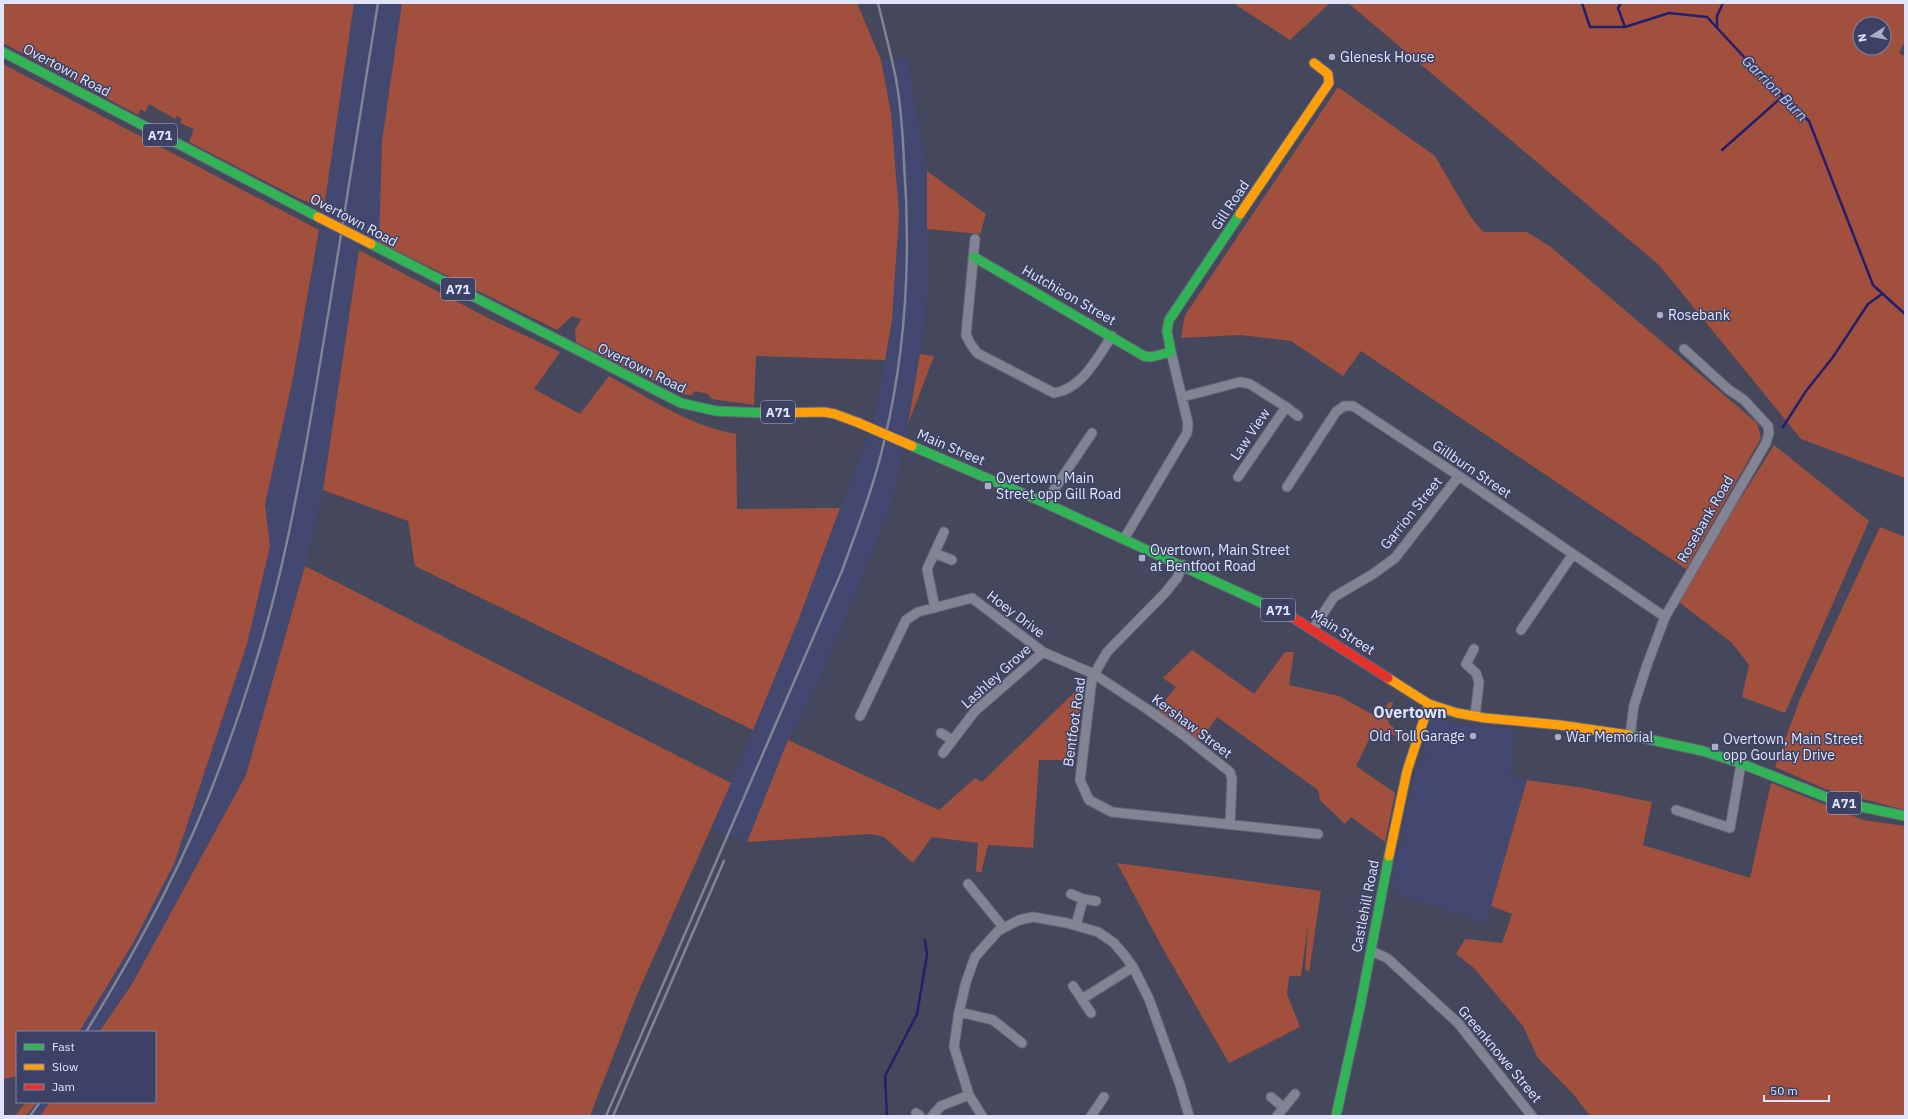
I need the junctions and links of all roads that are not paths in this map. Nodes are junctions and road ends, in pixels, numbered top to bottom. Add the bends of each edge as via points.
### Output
1 (3, 52) edge
2 (1314, 63) dead end
3 (975, 239) dead end
4 (974, 257) junction
5 (1112, 336) junction
6 (1684, 349) dead end
7 (1171, 352) junction
8 (1182, 397) junction
9 (1286, 407) junction
10 (694, 408) joint
11 (1298, 416) dead end
12 (1092, 433) dead end
13 (1459, 476) junction
14 (1238, 477) dead end
15 (1287, 487) dead end
16 (1045, 503) junction
17 (944, 532) dead end
18 (1124, 539) junction
19 (934, 553) junction
20 (1573, 554) junction
21 (952, 560) dead end
22 (1183, 565) junction
23 (935, 608) junction
24 (1665, 617) junction
25 (1313, 629) junction
26 (1521, 630) dead end
27 (1474, 649) dead end
28 (1043, 652) junction
29 (1094, 674) junction
30 (1429, 704) junction
31 (860, 716) dead end
32 (1475, 716) junction
33 (941, 733) dead end
34 (1630, 735) junction
35 (952, 740) junction
36 (943, 753) dead end
37 (1741, 764) junction
38 (1676, 810) dead end
39 (1905, 816) edge
40 (1230, 824) junction
41 (1318, 834) dead end
42 (968, 884) dead end
43 (1071, 894) dead end
44 (1083, 898) junction
45 (1096, 901) dead end
46 (1076, 925) junction
47 (1003, 927) junction
48 (1371, 951) junction
49 (1133, 967) junction
50 (1073, 986) dead end
51 (1082, 999) junction
52 (959, 1012) junction
53 (1091, 1014) dead end
54 (1022, 1043) dead end
55 (1295, 1094) dead end
56 (969, 1095) junction
57 (1104, 1097) dead end
58 (1271, 1097) dead end
59 (1283, 1107) junction
60 (932, 1116) edge
61 (982, 1116) edge
62 (1091, 1116) edge
63 (1188, 1116) edge
64 (1277, 1116) edge
65 (1336, 1116) edge
66 (1532, 1116) edge

1 - 10 main road, Overtown Road / A71, bridge via 557,341 681,404
2 - 7 main road, Gill Road via 1328,74 1329,83 1169,320 1167,331
3 - 4 street
4 - 5 main road, Hutchison Street
4 - 5 street via 966,335 977,353 1054,393 1066,391 1083,377
5 - 7 main road, Hutchison Street via 1144,356 1151,357
6 - 24 street, Rosebank Road via 1744,400 1768,426 1769,433 1766,443
7 - 8 street
8 - 9 street, Law View via 1240,382 1250,384
8 - 18 street via 1188,422 1187,433
9 - 11 street, Law View
9 - 14 street, Law View
10 - 16 main road, Main Street / A71, bridge via 736,412 835,414
12 - 16 street
13 - 15 street, Gillburn Street via 1353,406 1344,406 1336,412
13 - 20 street, Gillburn Street
13 - 25 street, Garrion Street via 1395,558 1334,598
16 - 18 main road, Main Street / A71
17 - 19 street
18 - 22 main road, Main Street / A71
19 - 21 street
19 - 23 street via 927,569
20 - 24 street, Gillburn Street
20 - 26 street
22 - 25 main road, Main Street / A71
22 - 29 street, Bentfoot Road via 1165,593 1107,652
23 - 28 street, Hoey Drive via 972,598
23 - 31 street, Hoey Drive via 918,612 906,620
24 - 34 street, Rosebank Road via 1634,705
25 - 30 main road, Main Street / A71
27 - 32 street via 1466,664 1476,673 1479,682
28 - 29 street, Hoey Drive
28 - 35 street, Lashley Grove via 975,711
29 - 40 street, Kershaw Street via 1182,734 1230,772
29 - 40 street, Bentfoot Road via 1080,780 1089,800 1112,812
30 - 32 main road, Main Street / A71 via 1451,712
30 - 48 main road, Castlehill Road via 1406,778
32 - 34 main road, Main Street / A71
33 - 35 street
34 - 37 main road, Main Street / A71 via 1688,746
35 - 36 street, Lashley Grove
37 - 38 street via 1730,828
37 - 39 main road, Main Street / A71 via 1860,808
40 - 41 street, Bentfoot Road
42 - 47 street
43 - 44 street
44 - 45 street
44 - 46 street
46 - 47 street via 1033,917
46 - 49 street via 1098,932 1114,943
47 - 52 street via 975,957
48 - 65 main road, Castlehill Road
48 - 66 street, Greenknowe Street via 1387,958 1458,1022
49 - 51 street
49 - 63 street via 1149,999
50 - 51 street
51 - 53 street
52 - 54 street via 993,1020
52 - 56 street via 954,1047
55 - 59 street
56 - 60 street via 941,1106
56 - 61 street
57 - 62 street
58 - 59 street
59 - 64 street

